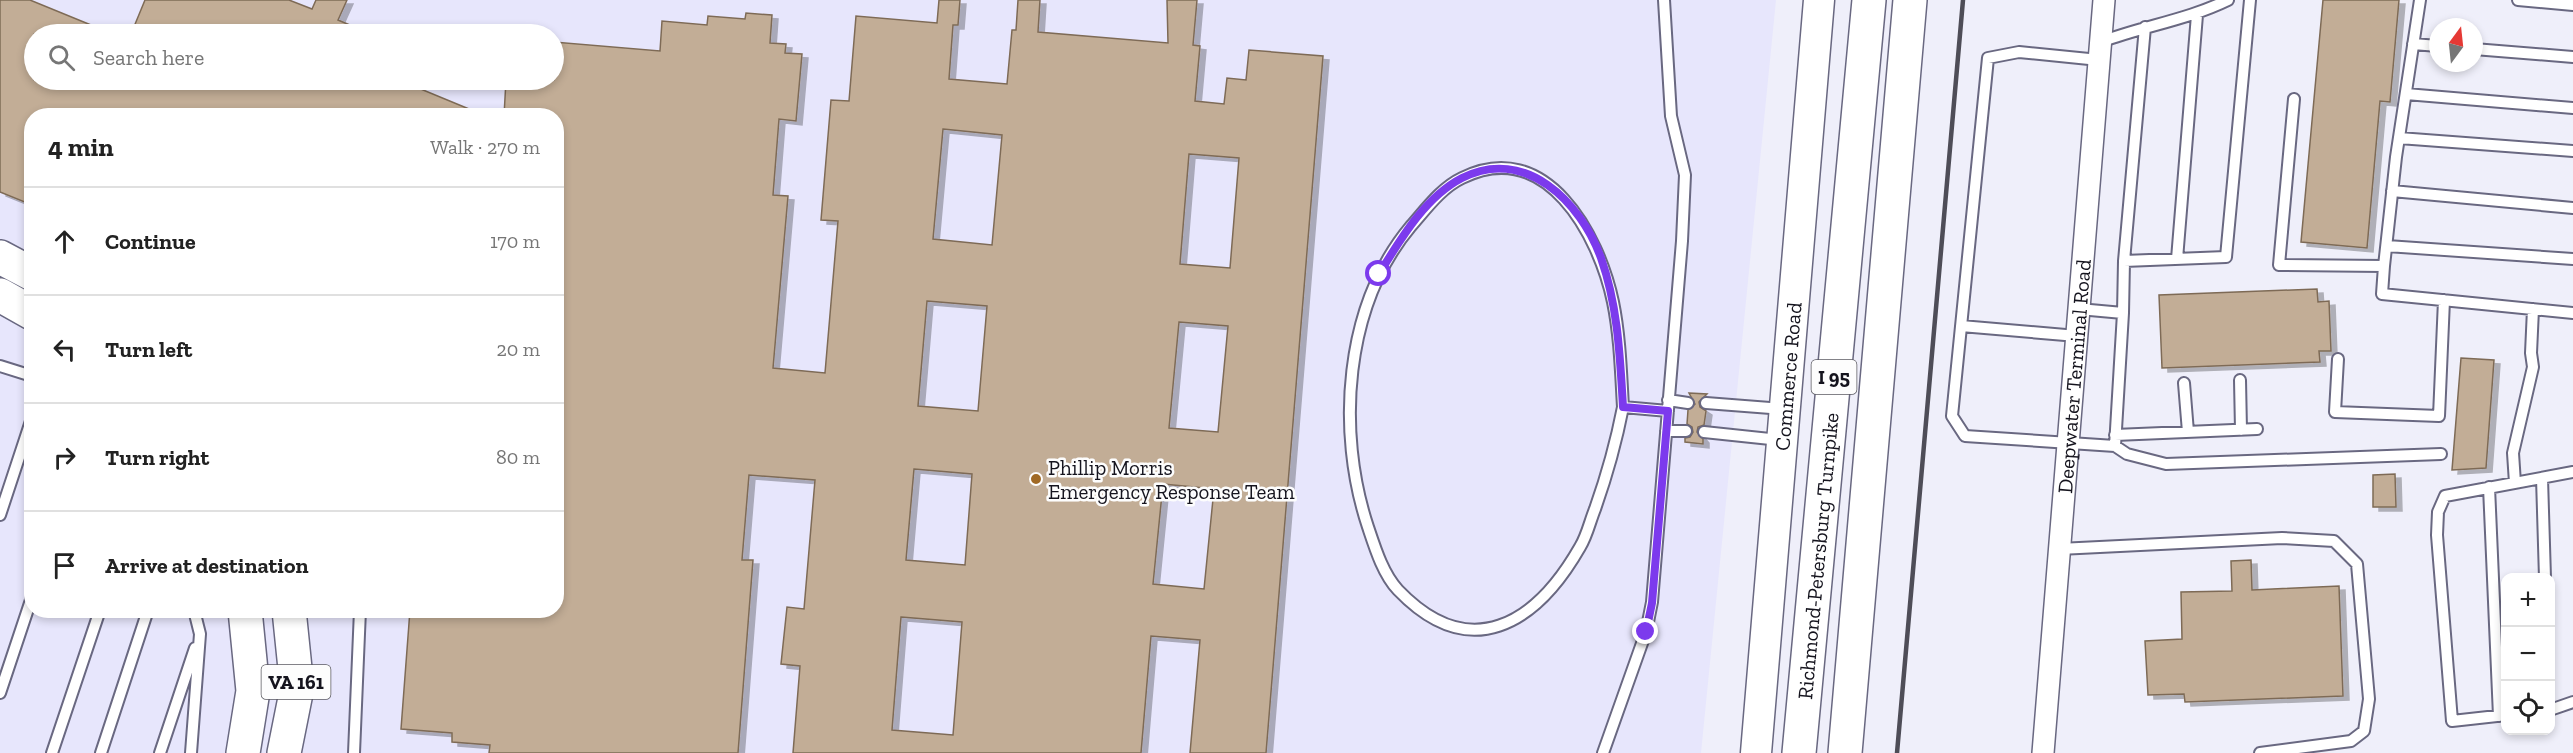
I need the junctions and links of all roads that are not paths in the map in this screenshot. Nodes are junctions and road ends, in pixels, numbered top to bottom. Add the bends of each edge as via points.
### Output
1 (1664, 0) edge
2 (1800, 0) edge
3 (1820, 0) edge
4 (1869, 0) edge
5 (1910, 0) edge
6 (2104, 0) edge
7 (2228, 0) edge
8 (2250, 0) edge
9 (2420, 0) edge
10 (2518, 0) edge
11 (2573, 5) edge
12 (2197, 15) junction
13 (2145, 27) junction
14 (2413, 44) junction
15 (2429, 45) edge
16 (2483, 50) edge
17 (2100, 51) junction
18 (2573, 57) edge
19 (2406, 94) junction
20 (2294, 99) dead end
21 (2573, 108) edge
22 (2399, 138) junction
23 (2573, 151) edge
24 (2392, 190) junction
25 (2573, 208) edge
26 (2387, 246) junction
27 (0, 258) edge
28 (2177, 259) junction
29 (2573, 259) edge
30 (2124, 261) junction
31 (2384, 266) junction
32 (24, 270) edge
33 (0, 295) edge
34 (2444, 300) junction
35 (24, 308) edge
36 (2079, 309) junction
37 (2533, 309) junction
38 (2122, 313) junction
39 (2573, 313) edge
40 (1961, 326) junction
41 (2077, 336) junction
42 (2338, 359) dead end
43 (0, 366) edge
44 (24, 374) edge
45 (2240, 380) dead end
46 (2184, 383) dead end
47 (1688, 403) dead end
48 (1706, 403) dead end
49 (1668, 406) junction
50 (1623, 407) junction
51 (1773, 408) junction
52 (2257, 429) dead end
53 (2241, 430) junction
54 (1666, 431) junction
55 (1686, 431) dead end
56 (1704, 432) dead end
57 (2188, 432) junction
58 (2115, 435) junction
59 (1771, 438) junction
60 (24, 442) edge
61 (2068, 444) junction
62 (2115, 446) junction
63 (2441, 454) dead end
64 (2573, 472) edge
65 (2542, 478) junction
66 (2515, 483) junction
67 (2489, 487) junction
68 (0, 515) edge
69 (2059, 549) junction
70 (2545, 573) edge
71 (25, 618) edge
72 (97, 618) edge
73 (145, 618) edge
74 (196, 618) edge
75 (246, 618) edge
76 (291, 618) edge
77 (360, 618) edge
78 (200, 634) junction
79 (0, 693) edge
80 (2501, 698) edge
81 (2573, 702) edge
82 (2555, 708) edge
83 (2501, 716) edge
84 (52, 753) edge
85 (101, 753) edge
86 (159, 753) edge
87 (191, 753) edge
88 (243, 753) edge
89 (284, 753) edge
90 (354, 753) edge
91 (1603, 753) edge
92 (1737, 753) edge
93 (1756, 753) edge
94 (1798, 753) edge
95 (1845, 753) edge
96 (2043, 753) edge
97 (2260, 753) edge

1 - 49 lane via 1671,116 1685,175
2 - 51 main road, Commerce Road
3 - 51 main road, Commerce Road
4 - 94 main road, Richmond-Petersburg Turnpike / I 95
5 - 95 main road, I 95
6 - 17 street, Deepwater Terminal Road
7 - 12 lane
8 - 28 lane via 2226,257
9 - 14 lane
10 - 11 lane
12 - 13 lane
12 - 28 lane
13 - 17 lane
13 - 30 lane
14 - 15 lane
14 - 19 lane
16 - 18 lane
17 - 36 street, Deepwater Terminal Road
17 - 40 lane via 2019,52 1988,58
19 - 21 lane
19 - 22 lane
20 - 31 lane via 2279,265
22 - 23 lane
22 - 24 lane
24 - 25 lane
24 - 26 lane
26 - 29 lane
26 - 31 lane
27 - 32 main road
28 - 30 lane
30 - 38 lane
31 - 34 lane via 2382,294
33 - 35 main road
34 - 37 lane
34 - 42 lane via 2439,416 2335,411
36 - 38 lane
36 - 41 street, Deepwater Terminal Road
37 - 39 lane
37 - 66 lane via 2533,367 2513,453
38 - 58 lane
40 - 41 lane
40 - 61 lane via 1952,416 1965,436
41 - 61 street, Deepwater Terminal Road
43 - 44 lane
45 - 53 lane
46 - 57 lane
47 - 49 lane
48 - 51 lane
49 - 50 lane
49 - 54 lane
50 - 50 lane via 1614,303 1600,257 1573,207 1553,188 1524,171 1498,167 1462,178 1434,199 1401,238 1379,274 1361,327 1351,384 1351,446 1361,507 1376,553 1396,588 1423,611 1453,626 1487,631 1520,618 1552,590 1582,545 1612,459
51 - 59 main road, Commerce Road
52 - 53 lane
53 - 57 lane
54 - 55 lane
54 - 91 lane via 1652,603 1646,632
56 - 59 lane
57 - 58 lane
58 - 62 lane
59 - 92 main road, Commerce Road
59 - 93 main road, Commerce Road
60 - 68 lane
61 - 62 lane
61 - 69 street, Deepwater Terminal Road
62 - 63 lane via 2127,454 2166,464
64 - 65 lane
65 - 66 lane
65 - 70 lane
66 - 67 lane
67 - 80 lane
67 - 83 lane via 2445,496 2438,512 2437,535 2452,721
69 - 96 street, Deepwater Terminal Road
69 - 97 lane via 2282,538 2334,541 2345,549 2357,564 2369,699 2364,732 2351,741
71 - 79 lane
72 - 84 lane
73 - 85 lane
74 - 78 lane
75 - 88 main road, VA 161 via 253,691
76 - 89 main road, VA 161 via 297,688
77 - 90 lane
78 - 86 lane
78 - 87 lane
81 - 82 lane

